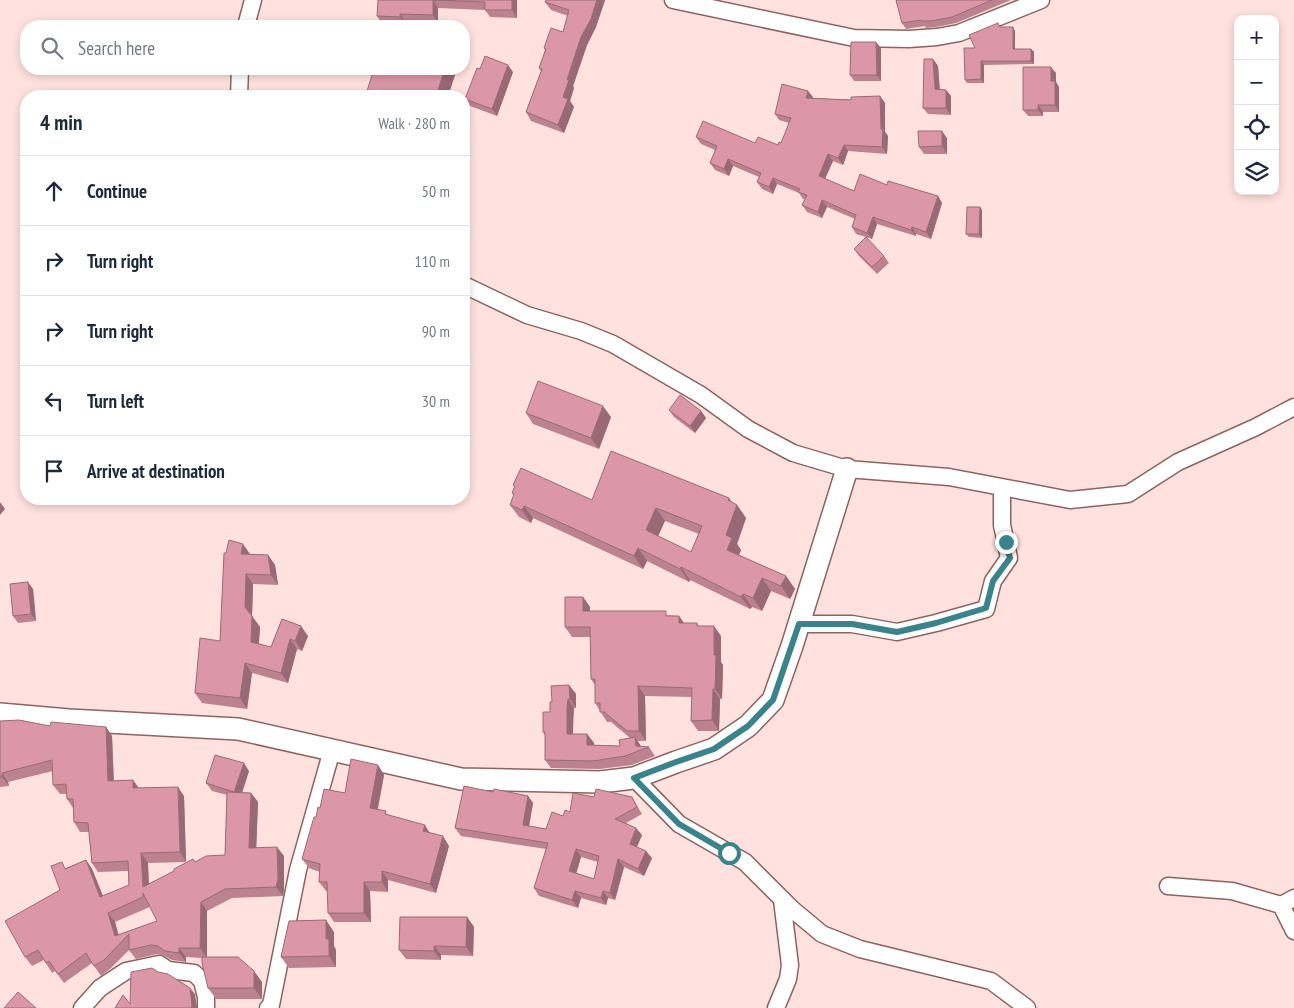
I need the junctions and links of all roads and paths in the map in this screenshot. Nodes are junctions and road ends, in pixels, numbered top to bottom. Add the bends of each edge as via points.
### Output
1 (253, 0) edge
2 (673, 0) edge
3 (1041, 0) edge
4 (248, 20) edge
5 (240, 75) edge
6 (239, 90) edge
7 (470, 288) edge
8 (1294, 407) edge
9 (847, 469) junction
10 (1002, 487) junction
11 (799, 624) junction
12 (0, 714) edge
13 (332, 750) junction
14 (634, 778) junction
15 (1168, 886) dead end
16 (782, 900) junction
17 (1287, 901) edge
18 (1294, 931) edge
19 (82, 1008) edge
20 (206, 1008) edge
21 (268, 1008) edge
22 (776, 1008) edge
23 (1027, 1008) edge

1 - 4 street
2 - 3 street via 854,38 909,39 959,33
5 - 6 street
7 - 9 street via 527,315 613,344 701,394 755,433 793,453
8 - 10 street via 1178,462 1128,494 1070,500
9 - 10 street via 949,477
9 - 11 street
10 - 11 street via 1002,525 1010,558 993,581 986,608 897,632 852,624
11 - 14 street via 773,700 748,726 714,749
12 - 13 street via 238,729
13 - 14 street via 461,779 600,782
13 - 21 street via 298,870
14 - 16 street via 679,824 745,862
15 - 17 street via 1232,891
16 - 22 street via 790,965
16 - 23 street via 822,934 860,949 991,981
17 - 18 street
19 - 20 street via 100,988 126,971 158,964 168,970 194,973 202,982

